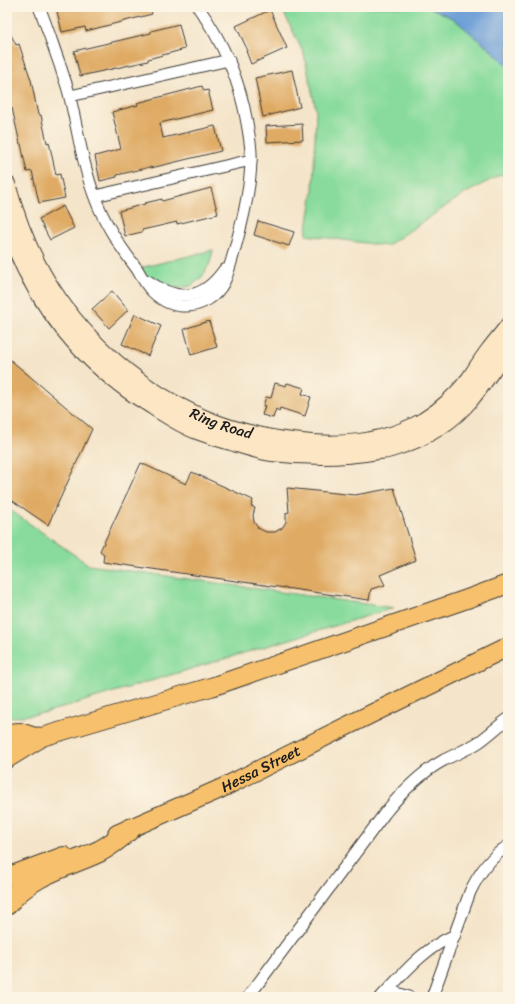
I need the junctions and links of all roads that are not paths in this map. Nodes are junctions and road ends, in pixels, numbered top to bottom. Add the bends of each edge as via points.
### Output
1 (39, 7) edge
2 (198, 7) edge
3 (229, 60) junction
4 (70, 96) junction
5 (251, 160) junction
6 (7, 184) edge
7 (95, 196) junction
8 (7, 225) edge
9 (508, 326) edge
10 (508, 348) edge
11 (508, 584) edge
12 (508, 647) edge
13 (508, 656) edge
14 (422, 689) junction
15 (508, 719) edge
16 (7, 733) edge
17 (38, 738) junction
18 (7, 748) edge
19 (7, 757) edge
20 (130, 829) junction
21 (508, 846) edge
22 (60, 857) junction
23 (7, 863) edge
24 (7, 877) edge
25 (7, 904) edge
26 (455, 935) junction
27 (384, 994) edge
28 (248, 997) edge
29 (409, 997) edge
30 (432, 997) edge

1 - 4 street
2 - 3 street
3 - 4 street
3 - 5 street via 245,109
4 - 7 street via 83,160
5 - 7 street
5 - 7 street via 249,186 239,236 231,260 210,286 189,295 165,292 141,276 116,240
6 - 9 street, Ring Road via 35,259 66,310 92,341 116,363 172,402 204,418 237,430 272,438 336,444 366,441 395,434 423,421 447,403
8 - 10 street, Ring Road via 22,264 39,295 58,324 96,364 133,395 173,419 197,431 248,448 306,456 339,456 393,449 442,426 463,408 480,389
11 - 17 main road via 214,686
12 - 14 main road, Hessa Street
13 - 14 street via 453,681
14 - 20 main road, Hessa Street via 220,789
15 - 28 street via 481,741 431,768 400,795
16 - 17 main road via 20,732
17 - 18 main road
17 - 19 highway
20 - 22 main road, Hessa Street
20 - 25 highway via 100,850 42,875 18,892
21 - 26 street via 488,862 479,875 470,892
22 - 23 main road
22 - 24 main road, Hessa Street
26 - 27 street via 425,952
26 - 30 street
27 - 29 street

